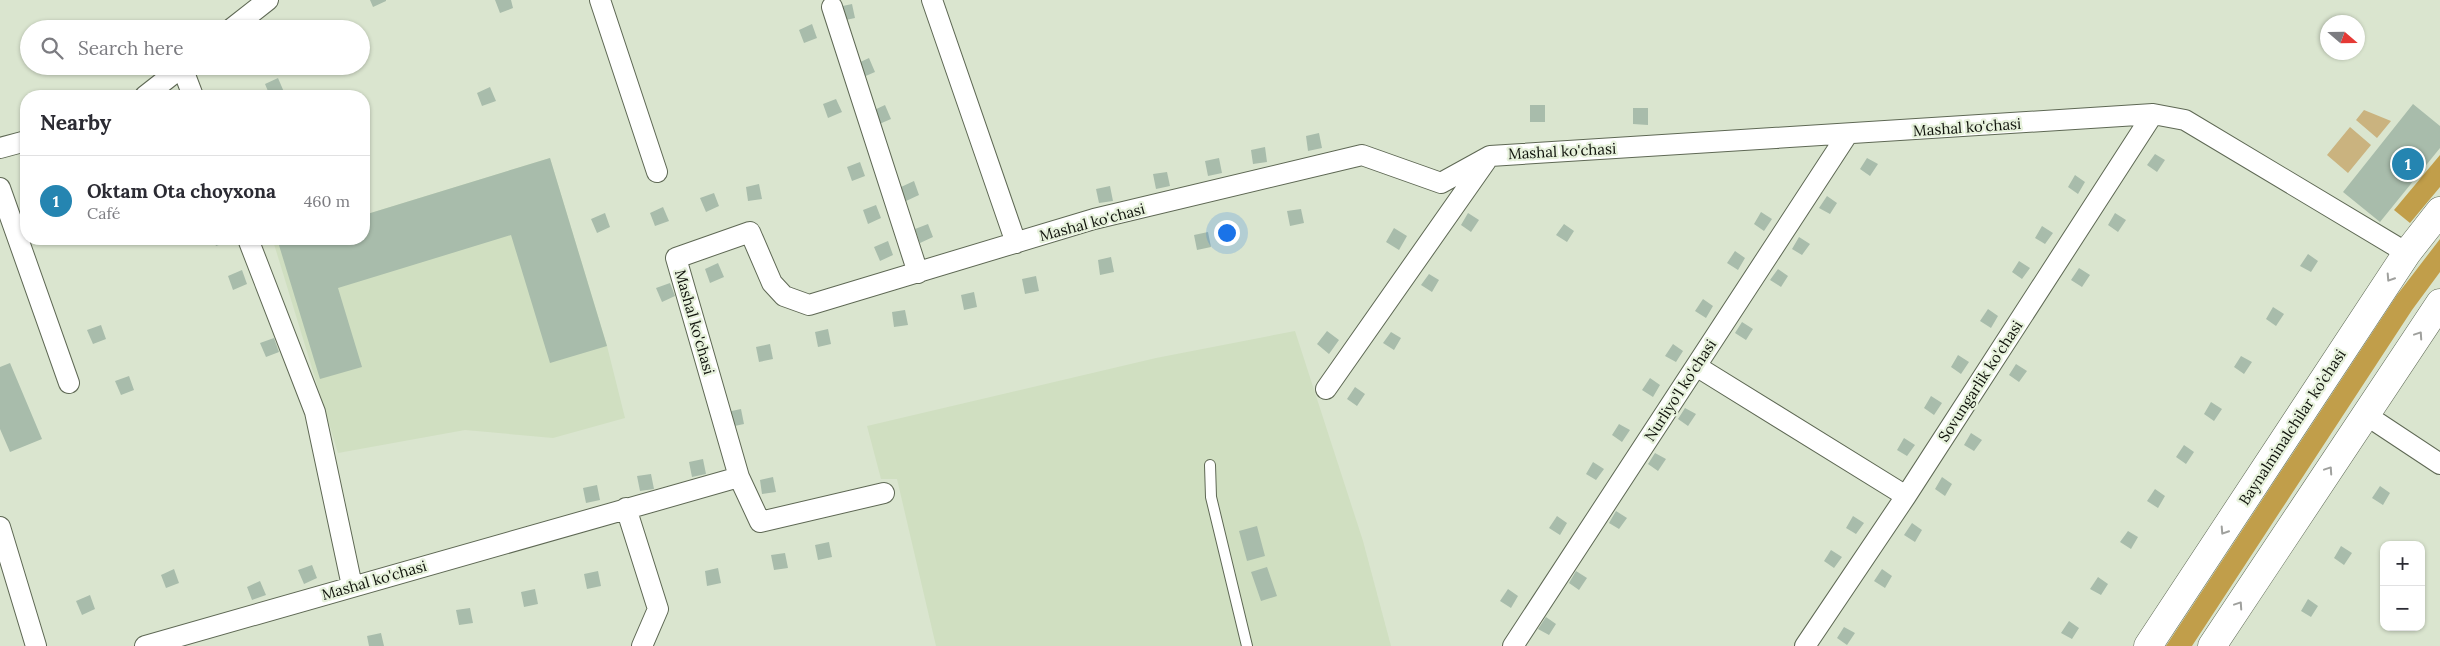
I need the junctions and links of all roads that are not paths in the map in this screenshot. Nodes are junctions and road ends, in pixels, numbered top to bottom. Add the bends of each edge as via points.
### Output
1 (268, 0) edge
2 (600, 0) edge
3 (932, 0) edge
4 (832, 7) dead end
5 (242, 20) edge
6 (173, 75) edge
7 (186, 75) edge
8 (153, 90) edge
9 (191, 90) edge
10 (2153, 114) junction
11 (1847, 135) junction
12 (20, 143) edge
13 (0, 148) edge
14 (1490, 156) junction
15 (657, 172) dead end
16 (0, 188) edge
17 (2440, 211) edge
18 (1016, 243) junction
19 (20, 245) edge
20 (20, 245) edge
21 (250, 245) edge
22 (2407, 253) junction
23 (918, 273) junction
24 (2440, 303) edge
25 (1696, 366) junction
26 (69, 383) dead end
27 (1326, 389) dead end
28 (2366, 415) junction
29 (2440, 464) edge
30 (1210, 465) dead end
31 (739, 477) junction
32 (884, 493) dead end
33 (1906, 496) junction
34 (626, 508) junction
35 (0, 527) edge
36 (352, 586) junction
37 (178, 641) edge
38 (36, 646) edge
39 (145, 646) edge
40 (642, 646) edge
41 (1247, 646) edge
42 (1513, 646) edge
43 (1805, 646) edge
44 (2148, 646) edge
45 (2212, 646) edge

1 - 5 street
2 - 15 street
3 - 18 street
4 - 23 street
6 - 8 street
7 - 9 street
10 - 11 street, Mashal ko'chasi
10 - 22 street, Mashal ko'chasi via 2185,120
10 - 33 street, Sovungarlik ko'chasi
11 - 14 street, Mashal ko'chasi
11 - 25 street, Nurliyo'l ko'chasi
12 - 13 street
14 - 18 street, Mashal ko'chasi via 1441,183 1362,155 1094,219
14 - 27 street, Mashal ko'chasi
16 - 19 street
17 - 22 main road, Baynalminalchilar ko’chasi
18 - 23 street, Mashal ko'chasi
20 - 26 street
21 - 36 street via 315,412
22 -> 44 main road, Baynalminalchilar ko’chasi
23 - 31 street, Mashal ko'chasi via 809,305 784,296 772,282 750,232 676,258
28 -> 24 main road
25 - 33 street
25 - 42 street, Nurliyo'l ko'chasi
28 - 29 street
45 -> 28 main road
30 - 41 lane via 1211,496
31 - 32 street via 760,522
31 - 34 street, Mashal ko'chasi
33 - 43 street, Sovungarlik ko'chasi
34 - 36 street, Mashal ko'chasi
34 - 40 street via 658,609
35 - 38 street
36 - 37 street, Mashal ko'chasi
37 - 39 street, Mashal ko'chasi

